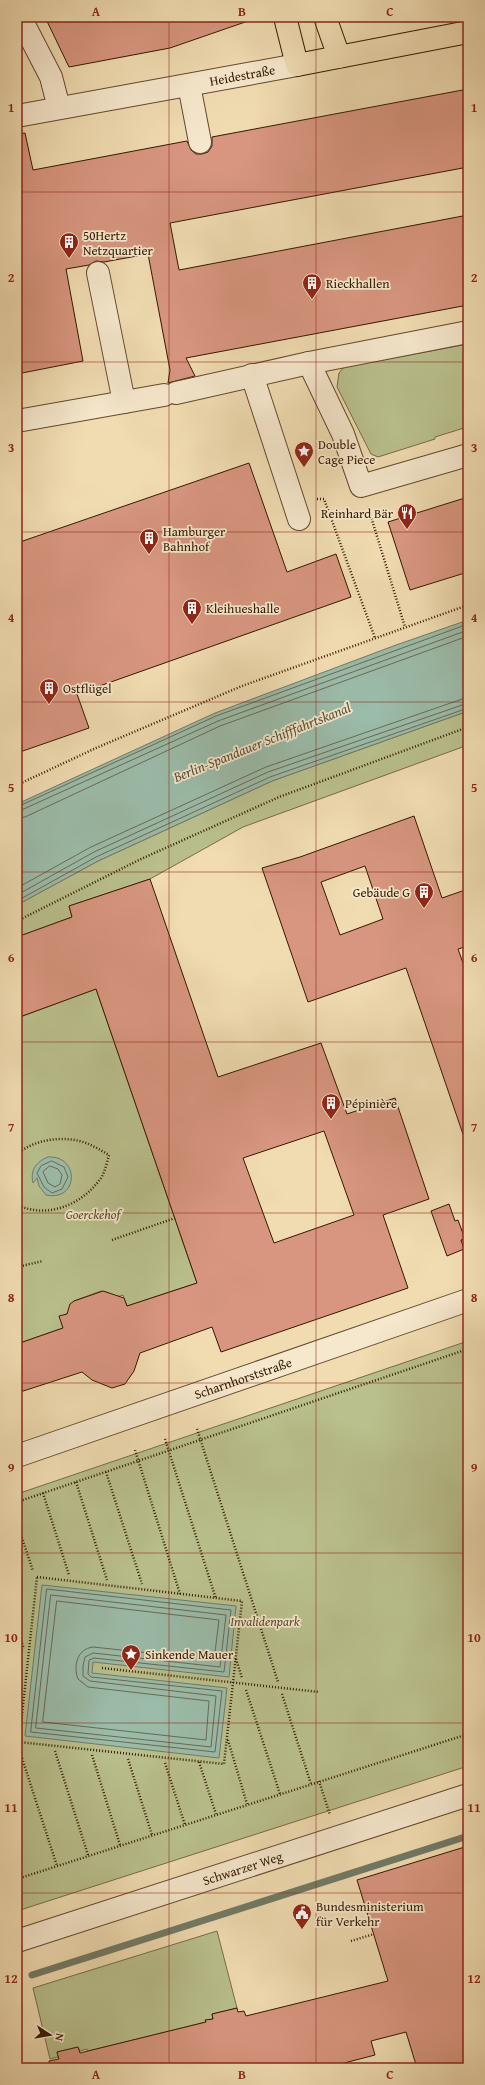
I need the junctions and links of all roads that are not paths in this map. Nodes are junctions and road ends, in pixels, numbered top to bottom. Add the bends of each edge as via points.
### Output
1 (20, 17) edge
2 (285, 17) edge
3 (326, 17) edge
4 (468, 32) edge
5 (339, 57) junction
6 (297, 65) junction
7 (189, 85) junction
8 (59, 108) junction
9 (17, 116) edge
10 (200, 142) dead end
11 (98, 273) dead end
12 (468, 332) edge
13 (309, 363) junction
14 (252, 376) junction
15 (124, 402) junction
16 (17, 421) edge
17 (468, 455) edge
18 (295, 509) road end
19 (468, 1300) edge
20 (17, 1456) edge
21 (468, 1795) edge
22 (17, 1941) edge

1 - 8 street via 50,77
2 - 6 main road
3 - 5 main road
4 - 5 main road, Heidestraße
5 - 6 main road, Heidestraße
6 - 7 street, Heidestraße
7 - 8 street, Heidestraße
7 - 10 street
8 - 9 street, Heidestraße
11 - 15 street
12 - 13 street
13 - 14 street
13 - 17 street via 343,434 361,486
14 - 15 street
14 - 18 street
15 - 16 street
19 - 20 street, Scharnhorststraße
21 - 22 street, Schwarzer Weg

